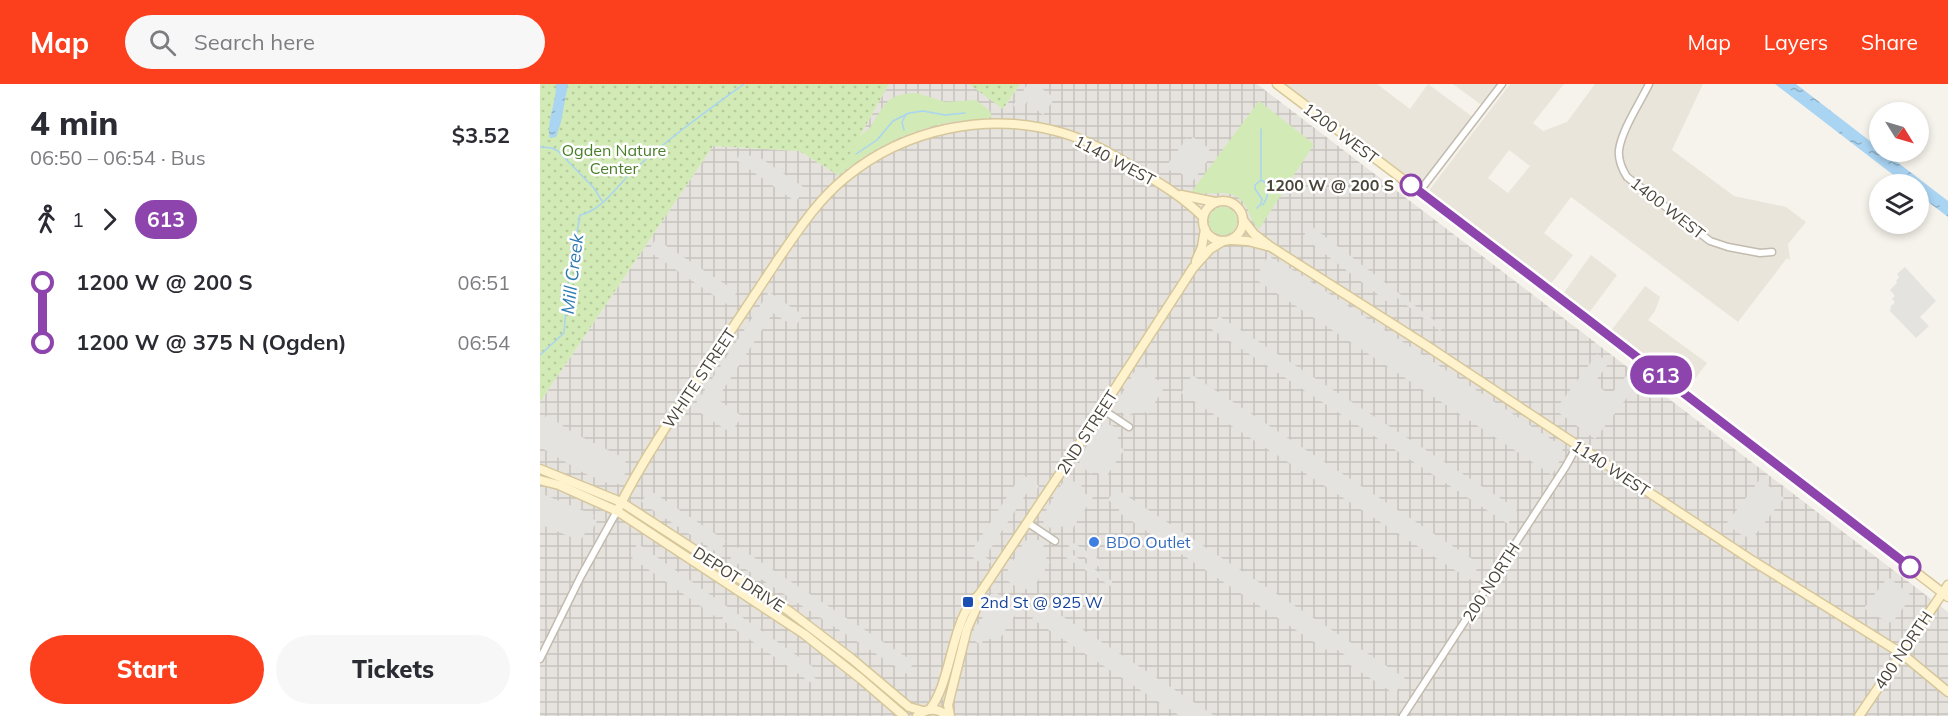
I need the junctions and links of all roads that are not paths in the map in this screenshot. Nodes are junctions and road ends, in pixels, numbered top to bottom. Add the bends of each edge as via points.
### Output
1 (1277, 84) edge
2 (1502, 84) edge
3 (1649, 84) edge
4 (908, 140) joint
5 (1419, 192) junction
6 (1178, 194) junction
7 (1215, 202) junction
8 (1203, 217) junction
9 (1243, 220) junction
10 (1205, 229) junction
11 (1227, 241) junction
12 (1270, 247) junction
13 (1772, 252) dead end
14 (1193, 268) junction
15 (1102, 410) junction
16 (1129, 427) dead end
17 (1577, 446) junction
18 (540, 469) edge
19 (540, 480) edge
20 (621, 502) junction
21 (617, 510) junction
22 (1028, 523) junction
23 (1055, 541) dead end
24 (1946, 592) edge
25 (979, 595) junction
26 (1901, 653) junction
27 (540, 658) edge
28 (1948, 692) edge
29 (923, 712) edge
30 (904, 716) edge
31 (949, 716) edge
32 (1403, 716) edge
33 (1859, 716) edge

1 - 5 street, 1200 WEST
2 - 5 street
3 - 13 street, 1400 WEST via 1619,151 1627,177 1710,241 1760,253
4 - 6 street, 1140 WEST via 968,125 1039,127 1088,142
4 - 20 street, WHITE STREET via 845,178 809,214 648,454
5 - 24 street, 1200 WEST
6 - 7 street, 1140 WEST
6 - 8 street, 1140 WEST
7 - 8 street
7 - 9 street via 1234,204
8 - 10 street
9 - 11 street via 1240,232
9 - 12 street, 1140 WEST
10 - 11 street via 1212,237
10 - 14 street, 2ND STREET
11 - 12 street, 1140 WEST
11 - 14 street, 2ND STREET via 1210,249
12 - 17 street, 1140 WEST
14 - 15 street, 2ND STREET
15 - 16 street
15 - 22 street, 2ND STREET
17 - 26 street, 1140 WEST
17 - 32 street, 200 NORTH
18 - 20 street, DEPOT DRIVE
19 - 21 street, DEPOT DRIVE
20 - 21 street, WHITE STREET
20 - 29 street, DEPOT DRIVE via 817,631 909,707
21 - 27 street, WHITE STREET
21 - 30 street, DEPOT DRIVE via 804,634
22 - 23 street
22 - 25 street, 2ND STREET
24 - 26 street, 400 NORTH
25 - 29 street, 2ND STREET via 958,631 940,695
25 - 31 street, 2ND STREET via 948,705
26 - 28 street, 1140 WEST
26 - 33 street, 400 NORTH
29 - 31 street, DEPOT DRIVE via 939,710

